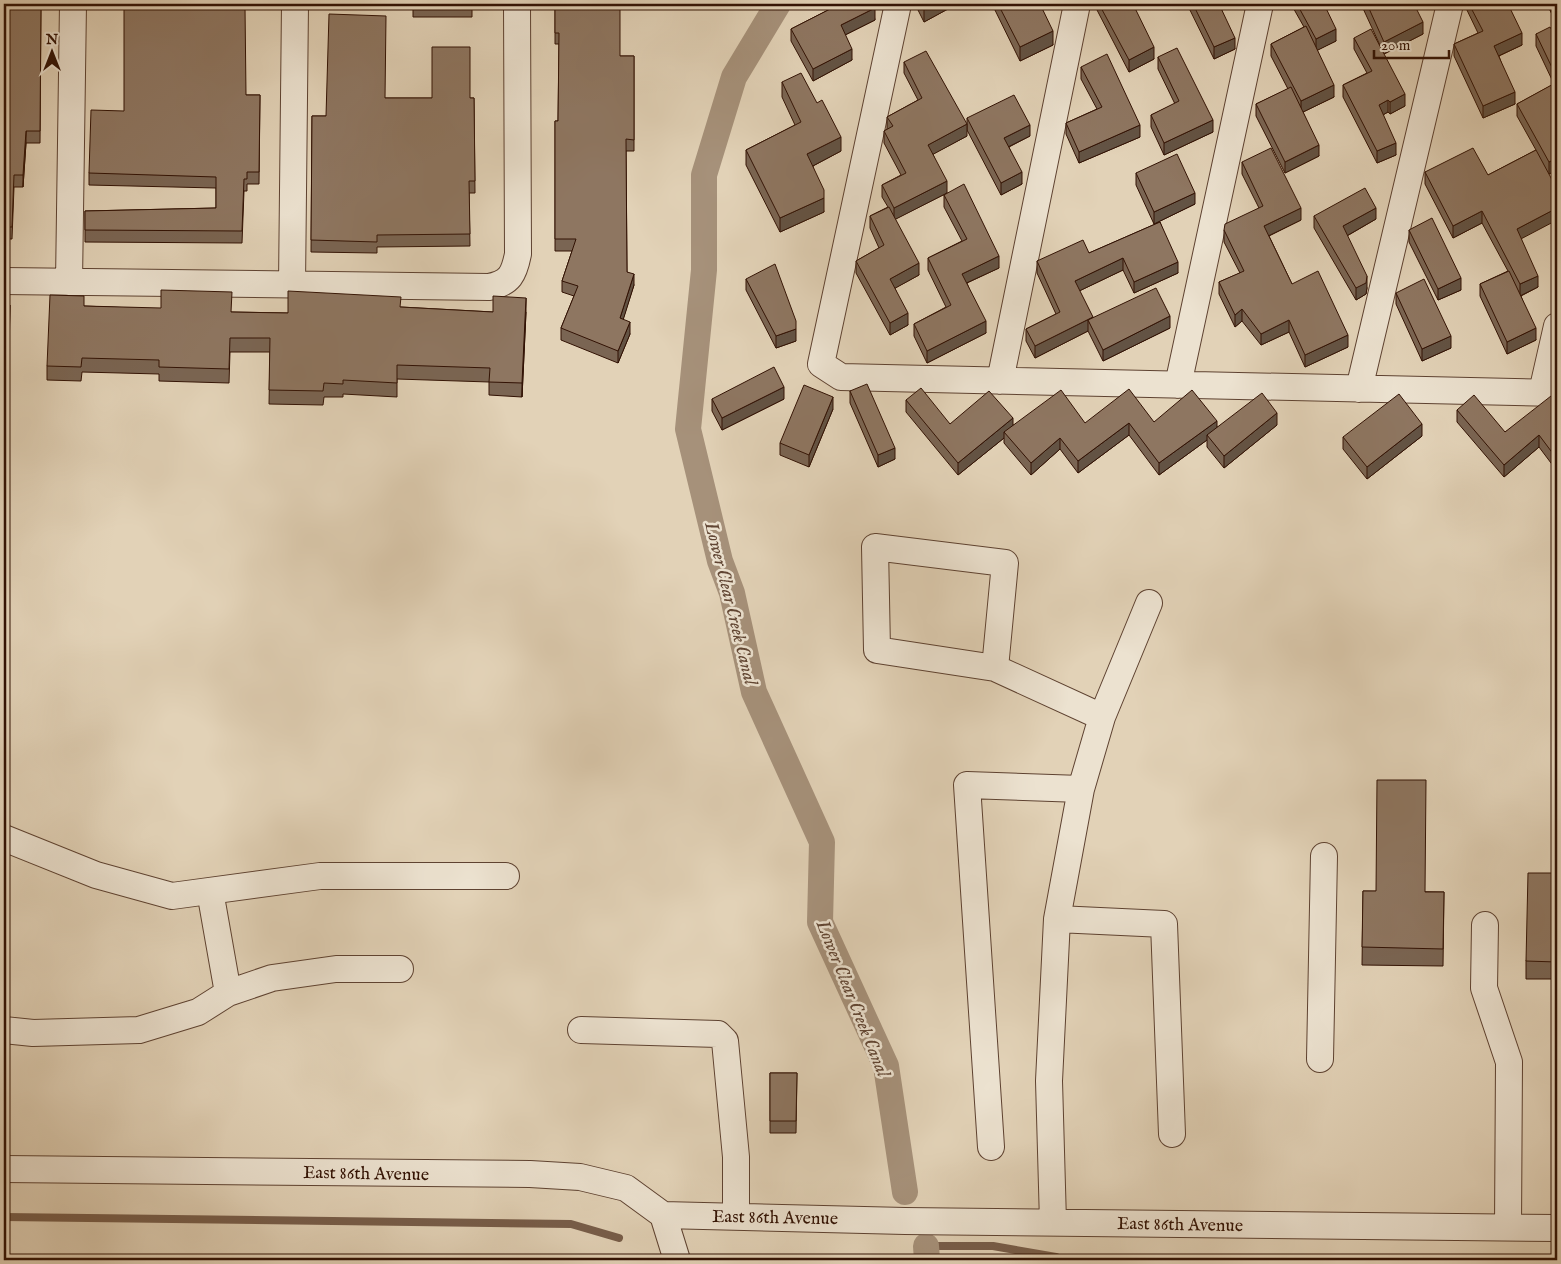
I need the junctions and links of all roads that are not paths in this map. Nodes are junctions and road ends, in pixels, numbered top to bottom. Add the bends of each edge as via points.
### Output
1 (73, 4) edge
2 (295, 4) edge
3 (517, 4) edge
4 (898, 4) edge
5 (1077, 4) edge
6 (1260, 4) edge
7 (1450, 4) edge
8 (4, 281) edge
9 (69, 282) junction
10 (292, 285) junction
11 (1557, 326) edge
12 (1000, 381) junction
13 (1178, 385) junction
14 (1360, 389) junction
15 (1550, 393) edge
16 (1149, 603) dead end
17 (995, 668) junction
18 (1102, 717) junction
19 (1081, 789) junction
20 (4, 838) edge
21 (1324, 856) dead end
22 (506, 876) dead end
23 (210, 891) junction
24 (1057, 919) junction
25 (1486, 925) dead end
26 (400, 969) dead end
27 (228, 993) junction
28 (4, 1030) edge
29 (581, 1030) dead end
30 (1320, 1059) dead end
31 (1172, 1134) dead end
32 (991, 1147) dead end
33 (4, 1169) edge
34 (663, 1215) junction
35 (736, 1216) junction
36 (1053, 1222) junction
37 (1508, 1227) junction
38 (1557, 1228) edge
39 (677, 1260) edge

1 - 9 street
2 - 10 street
3 - 10 street via 518,254 509,277 503,284 489,288
4 - 12 street via 821,364 841,377
5 - 12 street
6 - 13 street
7 - 14 street
8 - 9 street
9 - 10 street
11 - 15 street
12 - 13 street
13 - 14 street
14 - 15 street
16 - 18 street
17 - 17 street via 876,650 875,547 1005,563
17 - 18 street
18 - 19 street
19 - 24 street
19 - 32 street via 967,785
20 - 23 street via 96,876 172,896
21 - 30 street
22 - 23 street via 320,876
23 - 27 street
24 - 31 street via 1164,924
24 - 36 street via 1049,1081
25 - 37 street via 1484,988 1509,1062
26 - 27 street via 336,969 272,978
27 - 28 street via 198,1012 139,1030 33,1033
29 - 35 street via 718,1034 725,1041 736,1157
33 - 34 street, East 86th Avenue via 580,1177 626,1188
34 - 35 street, East 86th Avenue
34 - 39 street
35 - 36 street, East 86th Avenue
36 - 37 street, East 86th Avenue
37 - 38 street, East 86th Avenue

